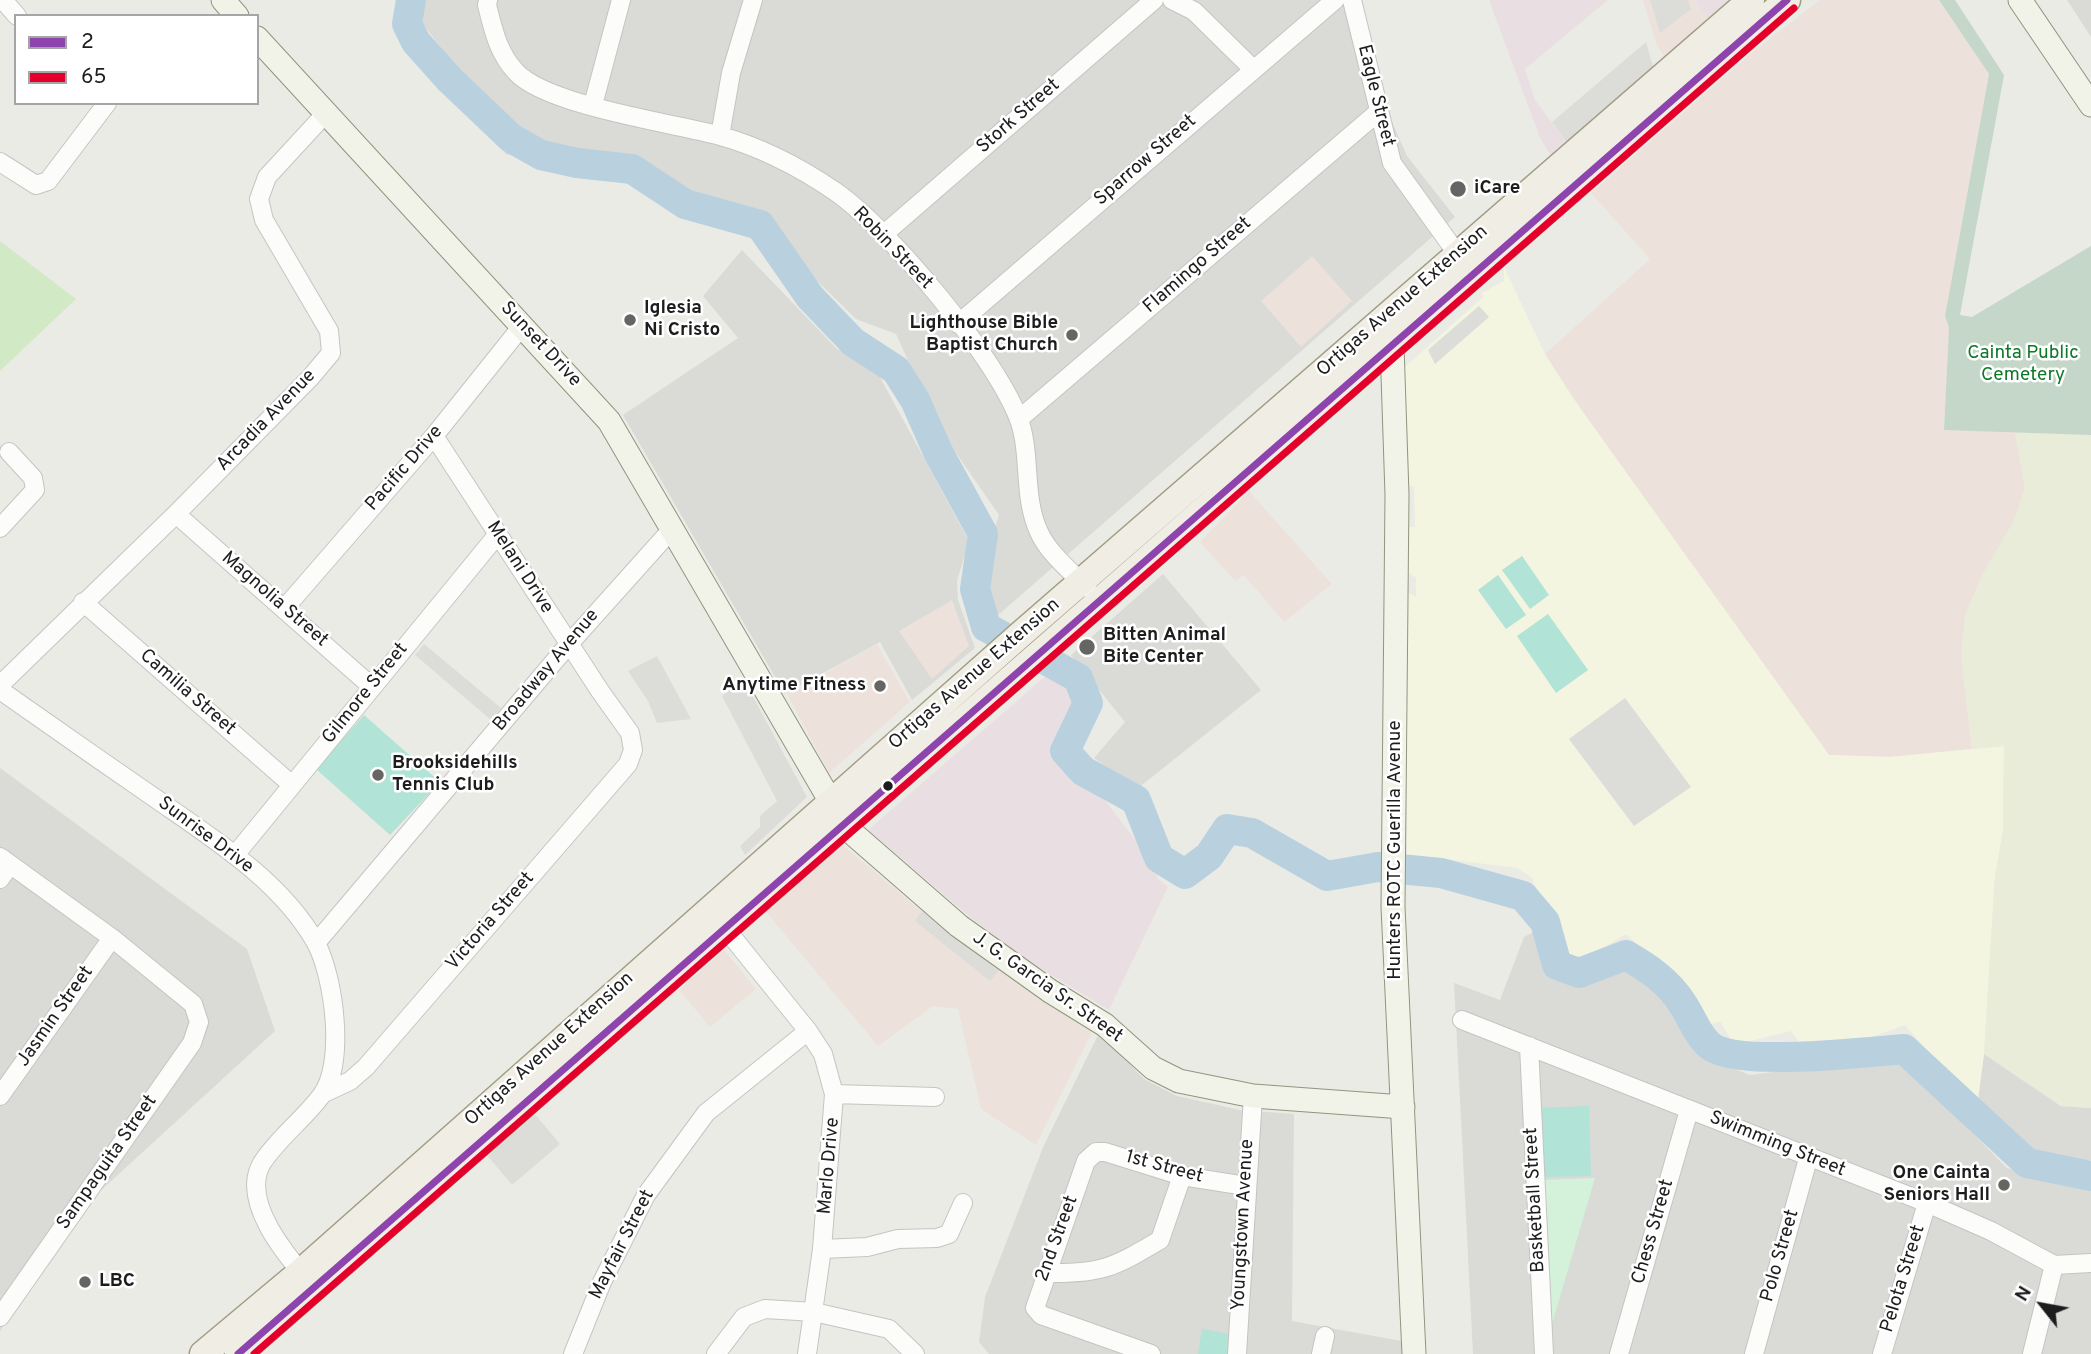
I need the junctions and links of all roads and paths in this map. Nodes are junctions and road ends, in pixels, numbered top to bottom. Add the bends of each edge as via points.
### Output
1 (3, 0) edge
2 (488, 0) edge
3 (621, 0) edge
4 (753, 0) edge
5 (1154, 0) edge
6 (1172, 0) edge
7 (1335, 0) edge
8 (1352, 0) edge
9 (1751, 0) edge
10 (1787, 0) edge
11 (2020, 0) edge
12 (15, 14) edge
13 (259, 40) edge
14 (1253, 69) junction
15 (105, 105) edge
16 (593, 105) junction
17 (2091, 105) edge
18 (326, 113) junction
19 (1377, 113) junction
20 (720, 136) junction
21 (0, 162) edge
22 (884, 234) junction
23 (1458, 255) junction
24 (958, 324) junction
25 (522, 326) junction
26 (1392, 345) junction
27 (1019, 419) junction
28 (434, 436) junction
29 (9, 452) dead end
30 (176, 514) junction
31 (0, 528) edge
32 (672, 529) junction
33 (498, 534) junction
34 (1090, 592) junction
35 (83, 602) junction
36 (284, 609) junction
37 (569, 644) junction
38 (1002, 669) junction
39 (371, 686) junction
40 (0, 688) edge
41 (631, 733) joint
42 (292, 785) junction
43 (837, 813) junction
44 (235, 855) junction
45 (3, 867) edge
46 (725, 928) junction
47 (112, 938) junction
48 (316, 943) junction
49 (1462, 1020) dead end
50 (808, 1031) junction
51 (571, 1046) junction
52 (1529, 1046) junction
53 (324, 1093) junction
54 (834, 1094) junction
55 (0, 1096) edge
56 (1253, 1096) junction
57 (936, 1097) dead end
58 (1402, 1107) junction
59 (1689, 1110) junction
60 (1808, 1159) junction
61 (1086, 1161) joint
62 (1182, 1176) junction
63 (1246, 1186) junction
64 (963, 1203) dead end
65 (1927, 1203) junction
66 (822, 1249) junction
67 (2091, 1264) edge
68 (2054, 1265) junction
69 (1048, 1273) junction
70 (307, 1279) junction
71 (814, 1312) junction
72 (0, 1317) edge
73 (203, 1354) edge
74 (238, 1354) edge
75 (573, 1354) edge
76 (716, 1354) edge
77 (807, 1354) edge
78 (915, 1354) edge
79 (1151, 1354) edge
80 (1237, 1354) edge
81 (1414, 1354) edge
82 (1544, 1354) edge
83 (1619, 1354) edge
84 (1754, 1354) edge
85 (1882, 1354) edge
86 (2032, 1354) edge

1 - 12 street
2 - 16 street, Robin Street via 499,49 517,74 548,91
3 - 16 street
4 - 20 street
5 - 22 street, Stork Street
6 - 14 street via 1195,11
7 - 14 street, Sparrow Street
8 - 19 street, Eagle Street
9 - 23 main road, Ortigas Avenue Extension
10 - 26 main road, Ortigas Avenue Extension
11 - 17 street
13 - 18 street, Sunset Drive
14 - 24 street, Sparrow Street
15 - 21 street via 48,181 36,185
16 - 20 street, Robin Street
18 - 25 street, Sunset Drive
18 - 30 street, Arcadia Avenue via 267,177 260,199 264,220 329,331 331,353
19 - 23 street, Eagle Street via 1392,163
19 - 27 street, Flamingo Street
20 - 22 street, Robin Street via 785,162 837,192
22 - 24 street, Robin Street
23 - 34 main road, Ortigas Avenue Extension
24 - 27 street, Robin Street via 996,376
25 - 28 street, Pacific Drive
25 - 32 street, Sunset Drive via 609,421
26 - 34 main road, Ortigas Avenue Extension
26 - 58 street, Hunters ROTC Guerilla Avenue via 1397,495 1393,907
27 - 34 street, Robin Street via 1038,531
28 - 33 street, Melani Drive
28 - 36 street, Pacific Drive
29 - 31 street via 33,478 35,490
30 - 35 street, Arcadia Avenue
30 - 36 street, Magnolia Street
32 - 37 street, Broadway Avenue
32 - 43 street, Sunset Drive
33 - 37 street, Melani Drive
33 - 39 street, Gilmore Street
34 - 38 main road, Ortigas Avenue Extension via 1043,649
34 - 38 main road, Ortigas Avenue Extension via 1021,634
35 - 40 street, Arcadia Avenue
35 - 42 street, Camilia Street
36 - 39 street, Magnolia Street
37 - 41 street, Melani Drive
37 - 48 street, Broadway Avenue
38 - 43 main road, Ortigas Avenue Extension
39 - 42 street, Gilmore Street
40 - 44 street, Sunrise Drive
41 - 53 street, Victoria Street via 633,750 628,764 366,1067
42 - 44 street, Gilmore Street
43 - 46 main road, Ortigas Avenue Extension
43 - 51 main road, Ortigas Avenue Extension
43 - 56 street, J. G. Garcia Sr. Street via 959,926 1105,1025 1153,1068 1180,1081
44 - 48 street, Sunrise Drive via 279,895
45 - 47 street
46 - 50 street, Marlo Drive
46 - 51 main road, Ortigas Avenue Extension
47 - 55 street, Jasmin Street
47 - 72 street, Sampaguita Street via 192,1004 199,1022 192,1043
48 - 53 street, Sunrise Drive via 332,986 336,1027
49 - 52 street, Swimming Street
50 - 54 street, Marlo Drive via 822,1054
50 - 75 street, Mayfair Street via 706,1114 653,1185 602,1282
51 - 70 main road, Ortigas Avenue Extension
52 - 59 street, Swimming Street
52 - 82 street, Basketball Street
53 - 70 street via 260,1166 257,1182 270,1233
54 - 57 street
54 - 66 street, Marlo Drive
56 - 58 street, J. G. Garcia Sr. Street
56 - 63 street, Youngstown Avenue
58 - 81 street, Hunters ROTC Guerilla Avenue
59 - 60 street, Swimming Street
59 - 83 street, Chess Street
60 - 65 street, Swimming Street
60 - 84 street, Polo Street
61 - 62 street, 1st Street via 1096,1152 1105,1152
61 - 69 street, 2nd Street
62 - 63 street, 1st Street
62 - 69 street via 1160,1240 1115,1265 1088,1273
63 - 80 street, Youngstown Avenue
64 - 66 street via 949,1234 937,1238 898,1238 867,1247
65 - 68 street, Swimming Street
65 - 85 street, Pelota Street
66 - 71 street, Marlo Drive
67 - 68 street, Swimming Street
68 - 86 street
69 - 79 street, 2nd Street via 1036,1299 1035,1308 1041,1315
70 - 73 main road, Ortigas Avenue Extension
70 - 74 main road, Ortigas Avenue Extension
71 - 76 street via 765,1309 744,1317
71 - 77 street, Marlo Drive
71 - 78 street via 889,1329

